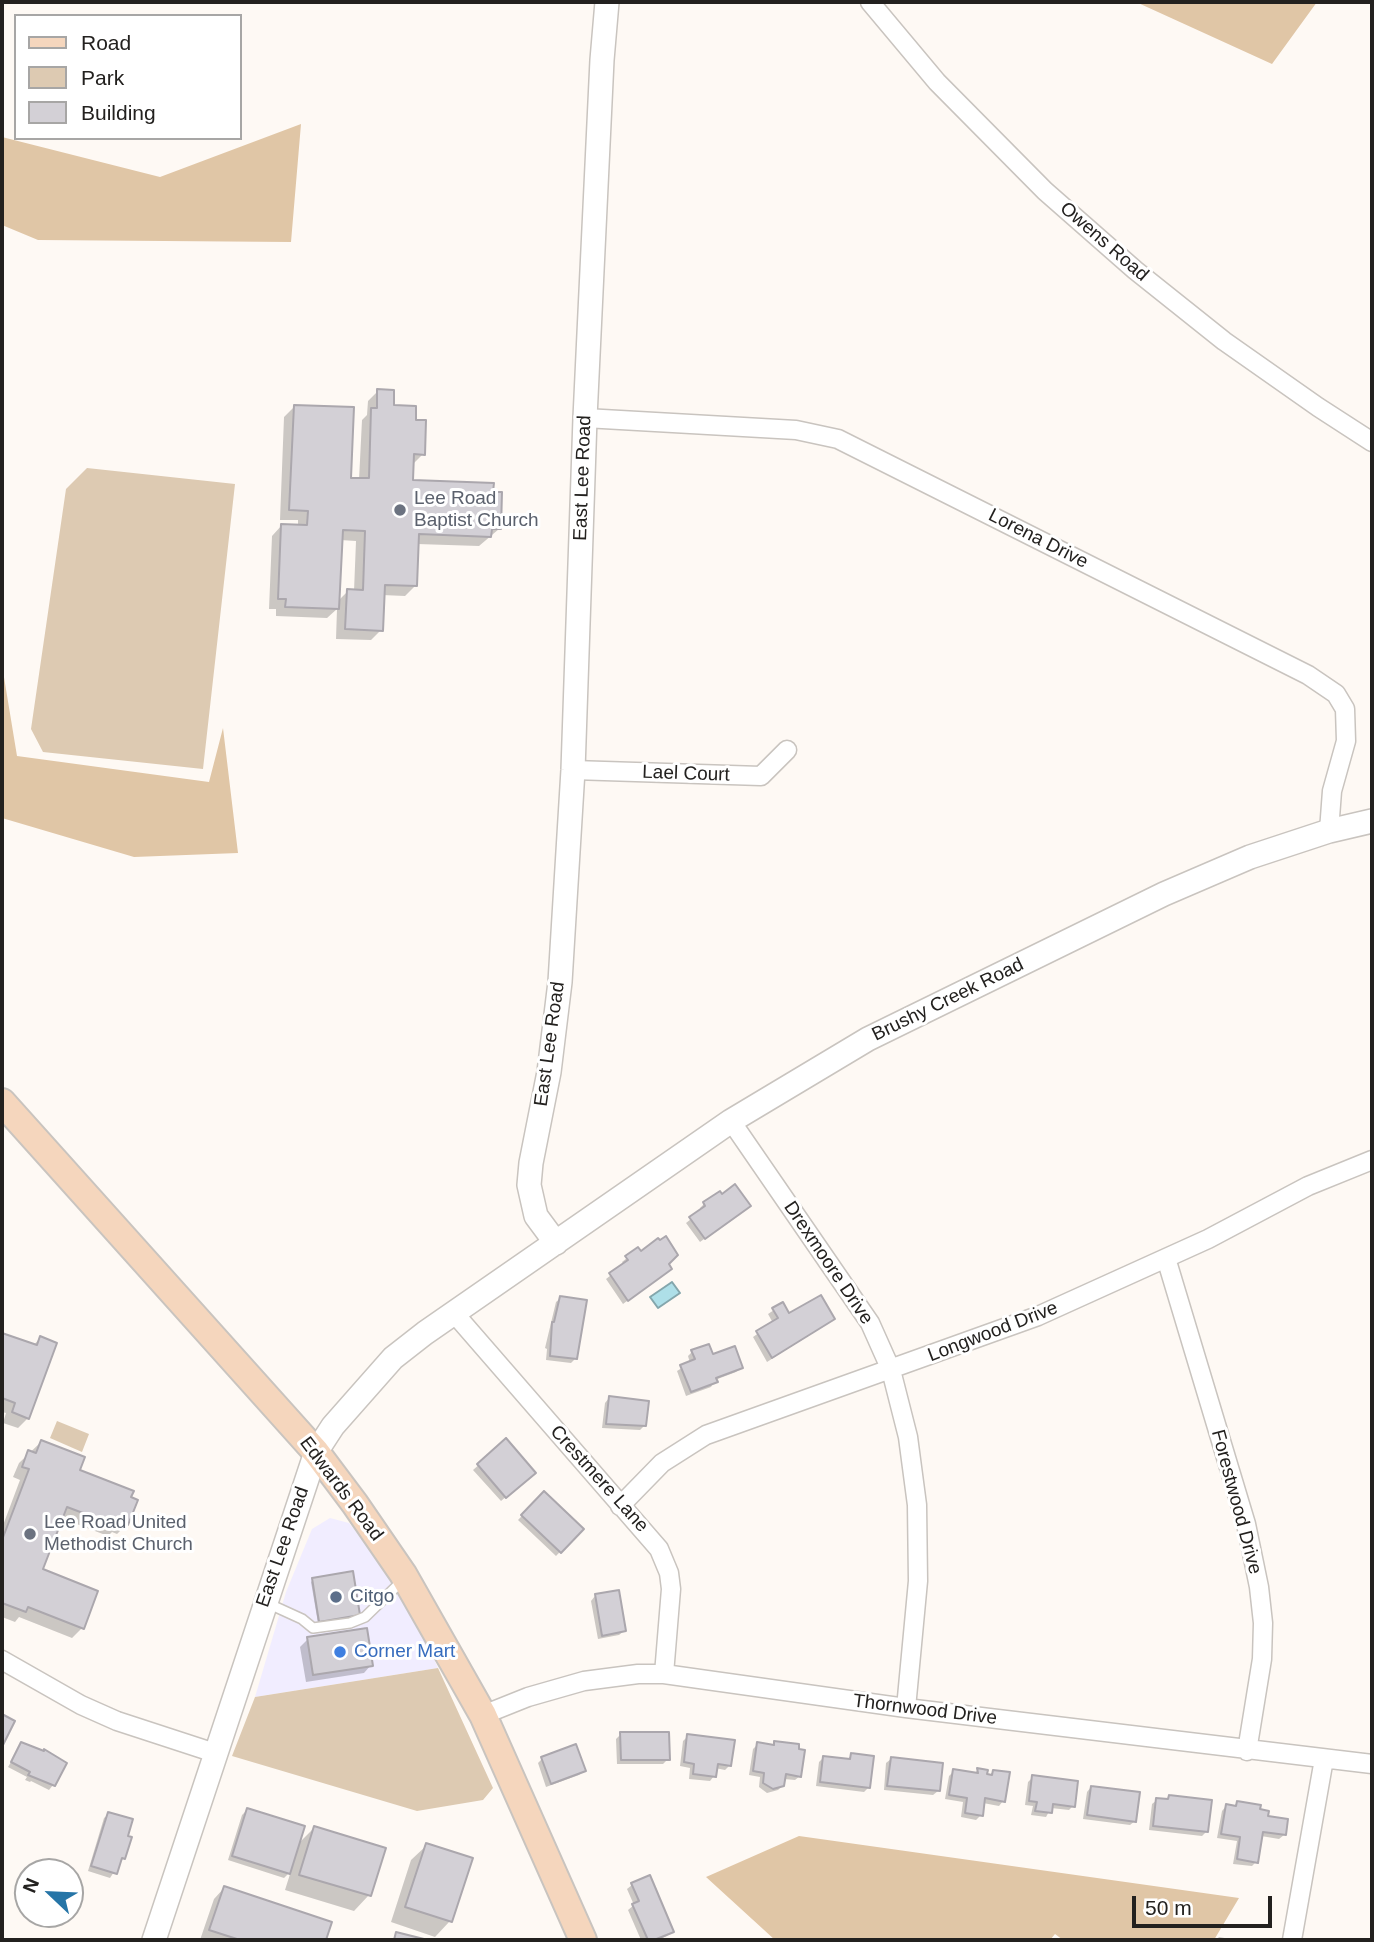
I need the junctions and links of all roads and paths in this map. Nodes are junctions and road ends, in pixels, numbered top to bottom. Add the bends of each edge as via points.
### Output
1 (607, 2) edge
2 (870, 2) edge
3 (585, 418) junction
4 (1372, 442) edge
5 (787, 750) dead end
6 (573, 770) junction
7 (1372, 821) edge
8 (1329, 831) junction
9 (2, 1102) edge
10 (731, 1121) junction
11 (1372, 1160) edge
12 (556, 1243) junction
13 (1166, 1258) junction
14 (454, 1314) junction
15 (891, 1370) junction
16 (316, 1452) junction
17 (620, 1506) junction
18 (405, 1578) junction
19 (265, 1602) junction
20 (2, 1660) edge
21 (664, 1674) junction
22 (906, 1708) junction
23 (483, 1715) junction
24 (1247, 1751) junction
25 (215, 1753) junction
26 (1324, 1759) junction
27 (1372, 1764) edge
28 (154, 1940) edge
29 (583, 1940) edge
30 (1292, 1940) edge

1 - 3 street, East Lee Road
2 - 4 street, Owens Road via 957,102 1045,191 1135,270 1224,341
3 - 6 street, East Lee Road
3 - 8 street, Lorena Drive via 796,430 838,439 1308,675 1336,694 1345,709 1346,741 1332,791
5 - 6 street, Lael Court via 761,776
6 - 12 street, East Lee Road via 557,1022 529,1185 536,1216
7 - 8 street, Brushy Creek Road
8 - 10 street, Brushy Creek Road via 1250,856 1164,894 868,1039
9 - 16 main road, Edwards Road
10 - 12 street, Brushy Creek Road
10 - 15 street, Drexmoore Drive via 870,1323
11 - 13 street, Longwood Drive via 1308,1186
12 - 14 street, East Lee Road
13 - 15 street, Longwood Drive via 1038,1316
13 - 24 street, Forestwood Drive via 1246,1524 1259,1587 1262,1659
14 - 16 street, East Lee Road via 393,1358
14 - 17 street, Crestmere Lane
15 - 17 street, Longwood Drive via 706,1435 662,1463
15 - 22 street, Drexmoore Drive via 911,1451 917,1505 918,1581
16 - 18 main road, Edwards Road
16 - 19 street, East Lee Road
17 - 21 street, Crestmere Lane via 649,1535 669,1573
18 - 19 lane via 365,1617 350,1623 313,1628
18 - 23 main road, Edwards Road
19 - 25 street, East Lee Road
20 - 25 street via 117,1721
21 - 22 street, Thornwood Drive
21 - 23 street, Thornwood Drive via 584,1681
22 - 24 street, Thornwood Drive
23 - 29 main road, Edwards Road
24 - 26 street, Thornwood Drive
25 - 28 street, East Lee Road
26 - 27 street, Thornwood Drive
26 - 30 street

